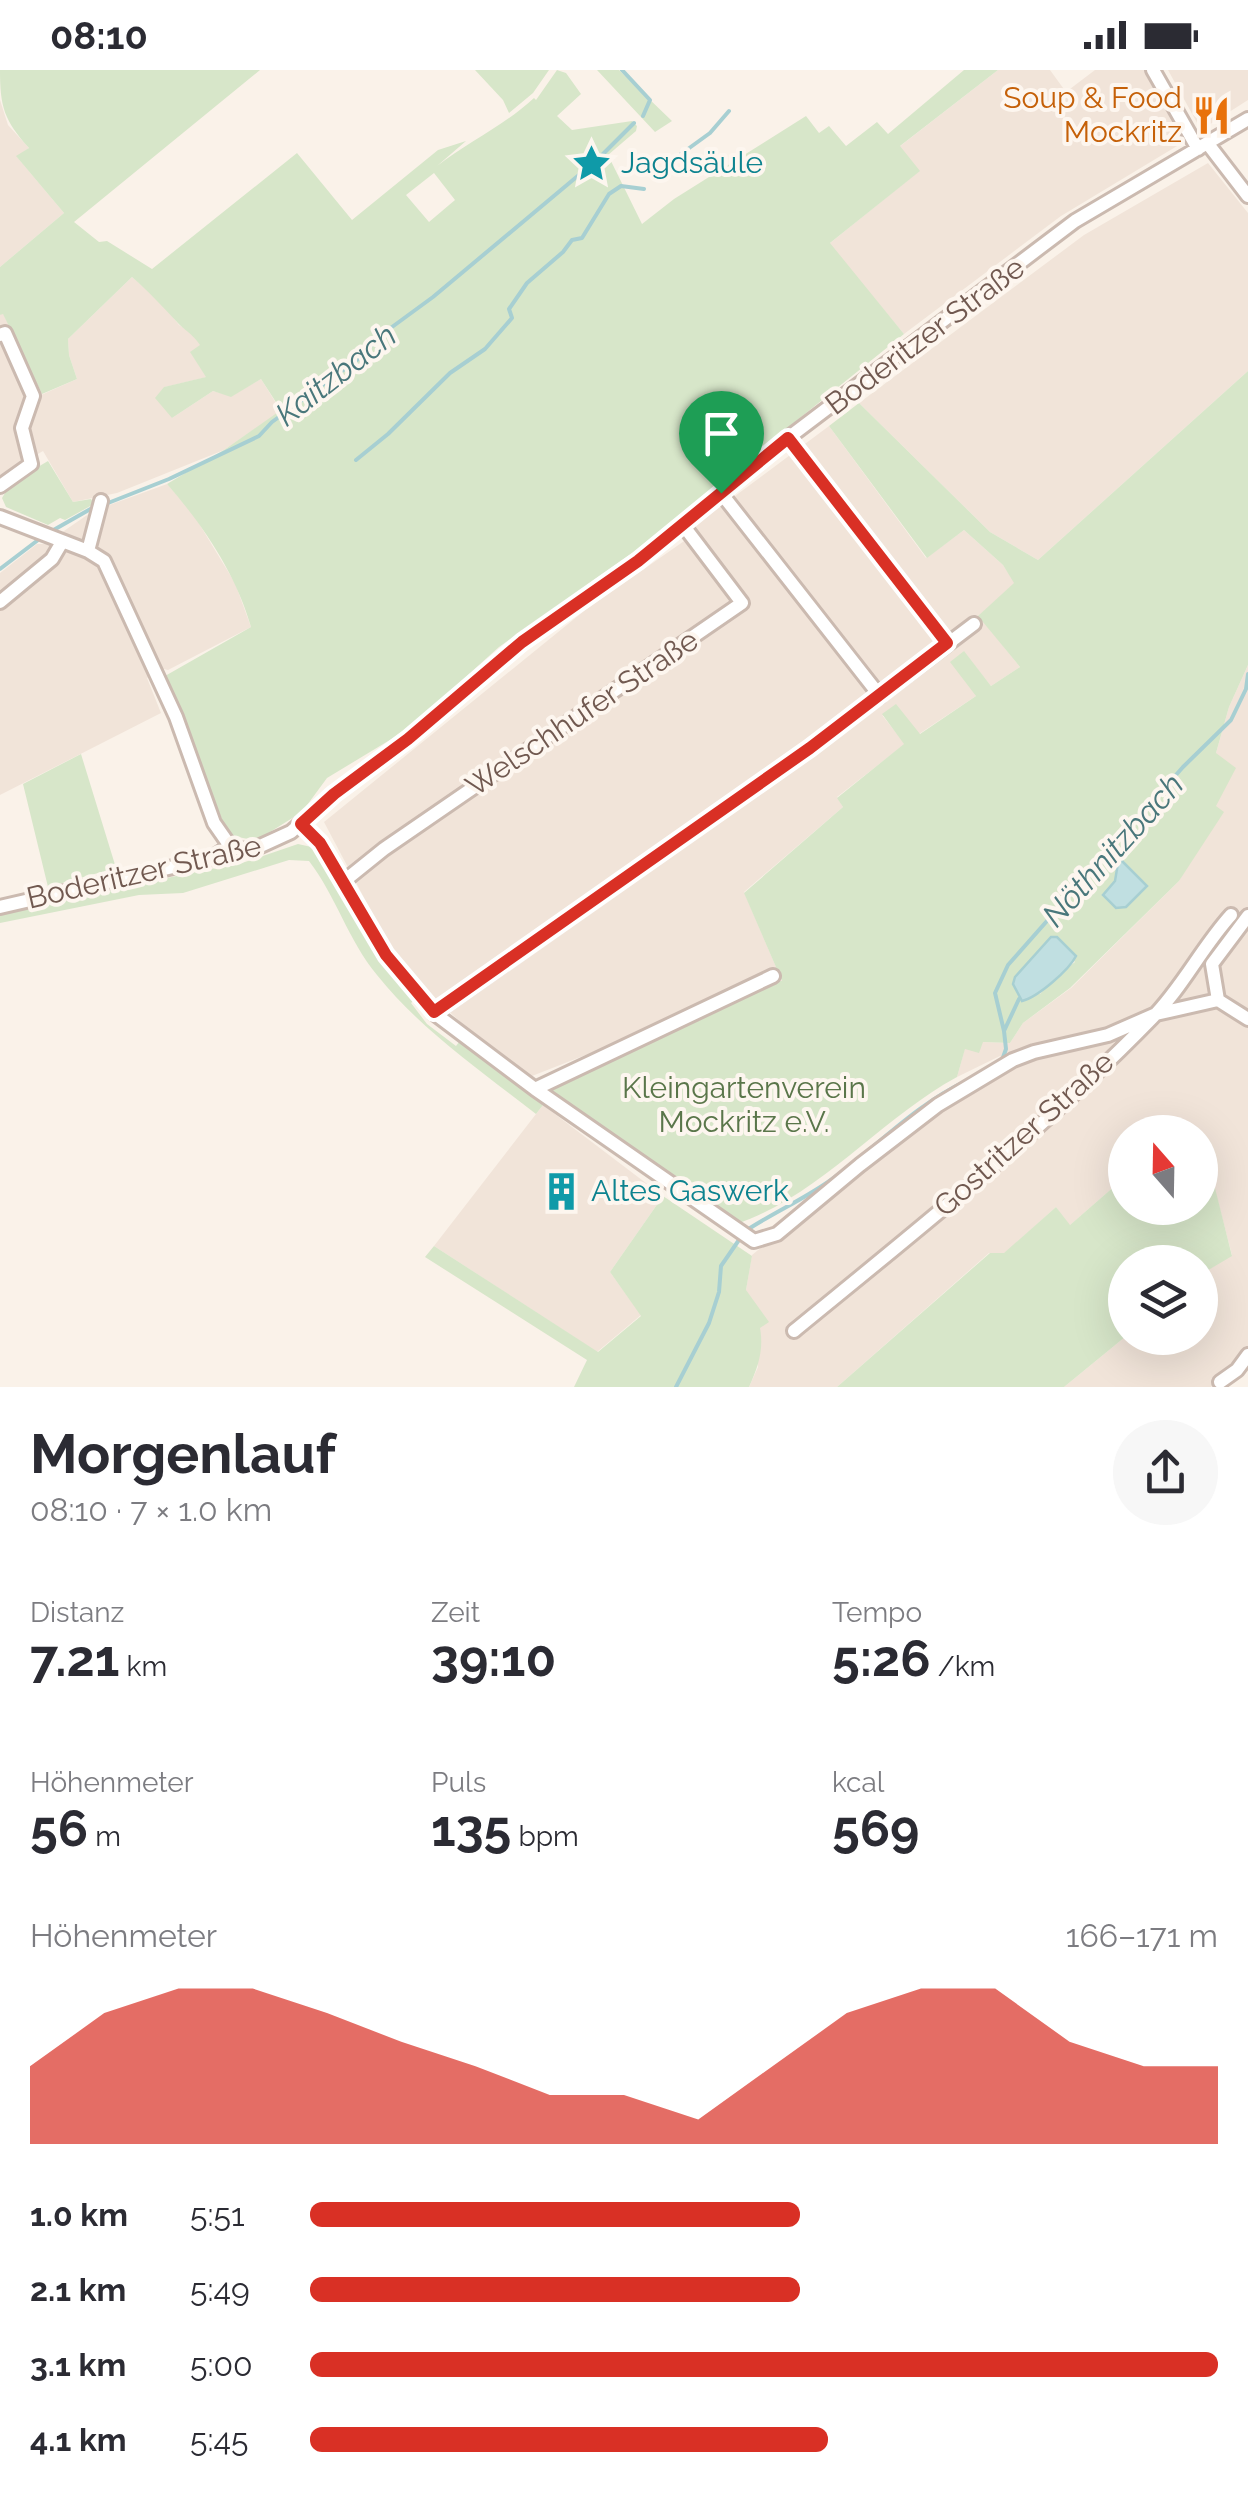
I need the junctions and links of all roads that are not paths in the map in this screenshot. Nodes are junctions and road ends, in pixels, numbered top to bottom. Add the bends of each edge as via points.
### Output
1 (1153, 70) edge
2 (1248, 119) edge
3 (1203, 146) junction
4 (1248, 196) edge
5 (0, 335) edge
6 (788, 438) junction
7 (0, 486) edge
8 (721, 493) junction
9 (99, 506) dead end
10 (0, 517) edge
11 (683, 525) junction
12 (56, 540) junction
13 (88, 550) junction
14 (0, 602) edge
15 (974, 624) dead end
16 (947, 643) junction
17 (880, 696) junction
18 (301, 824) junction
19 (230, 846) junction
20 (343, 882) junction
21 (0, 907) edge
22 (1231, 915) dead end
23 (1248, 916) edge
24 (773, 976) dead end
25 (1218, 1000) junction
26 (434, 1012) junction
27 (1156, 1014) junction
28 (1248, 1019) edge
29 (535, 1089) junction
30 (794, 1332) dead end
31 (1248, 1355) edge
32 (1220, 1382) dead end

1 - 3 street
2 - 3 street, Boderitzer Straße
3 - 4 street
3 - 6 street, Boderitzer Straße via 1076,221
5 - 7 street via 34,396 22,428 31,464
6 - 8 street, Boderitzer Straße
6 - 16 street
8 - 11 street, Boderitzer Straße
8 - 17 street
9 - 13 street
10 - 12 street
11 - 18 street, Boderitzer Straße via 522,642
11 - 20 street, Welschhufer Straße via 742,603
12 - 13 street
12 - 14 street via 52,559
13 - 19 street via 104,561
15 - 16 street
16 - 17 street
17 - 26 street
18 - 19 street, Boderitzer Straße via 256,848
18 - 20 street
19 - 21 street, Boderitzer Straße via 212,858
20 - 26 street via 386,955
22 - 27 street, Gostritzer Straße
23 - 25 street via 1212,964
24 - 29 street
25 - 27 street
25 - 28 street
26 - 29 street
27 - 29 street via 1108,1035 1014,1060 938,1105 777,1234 754,1241
27 - 30 street, Gostritzer Straße via 1080,1089
31 - 32 street

